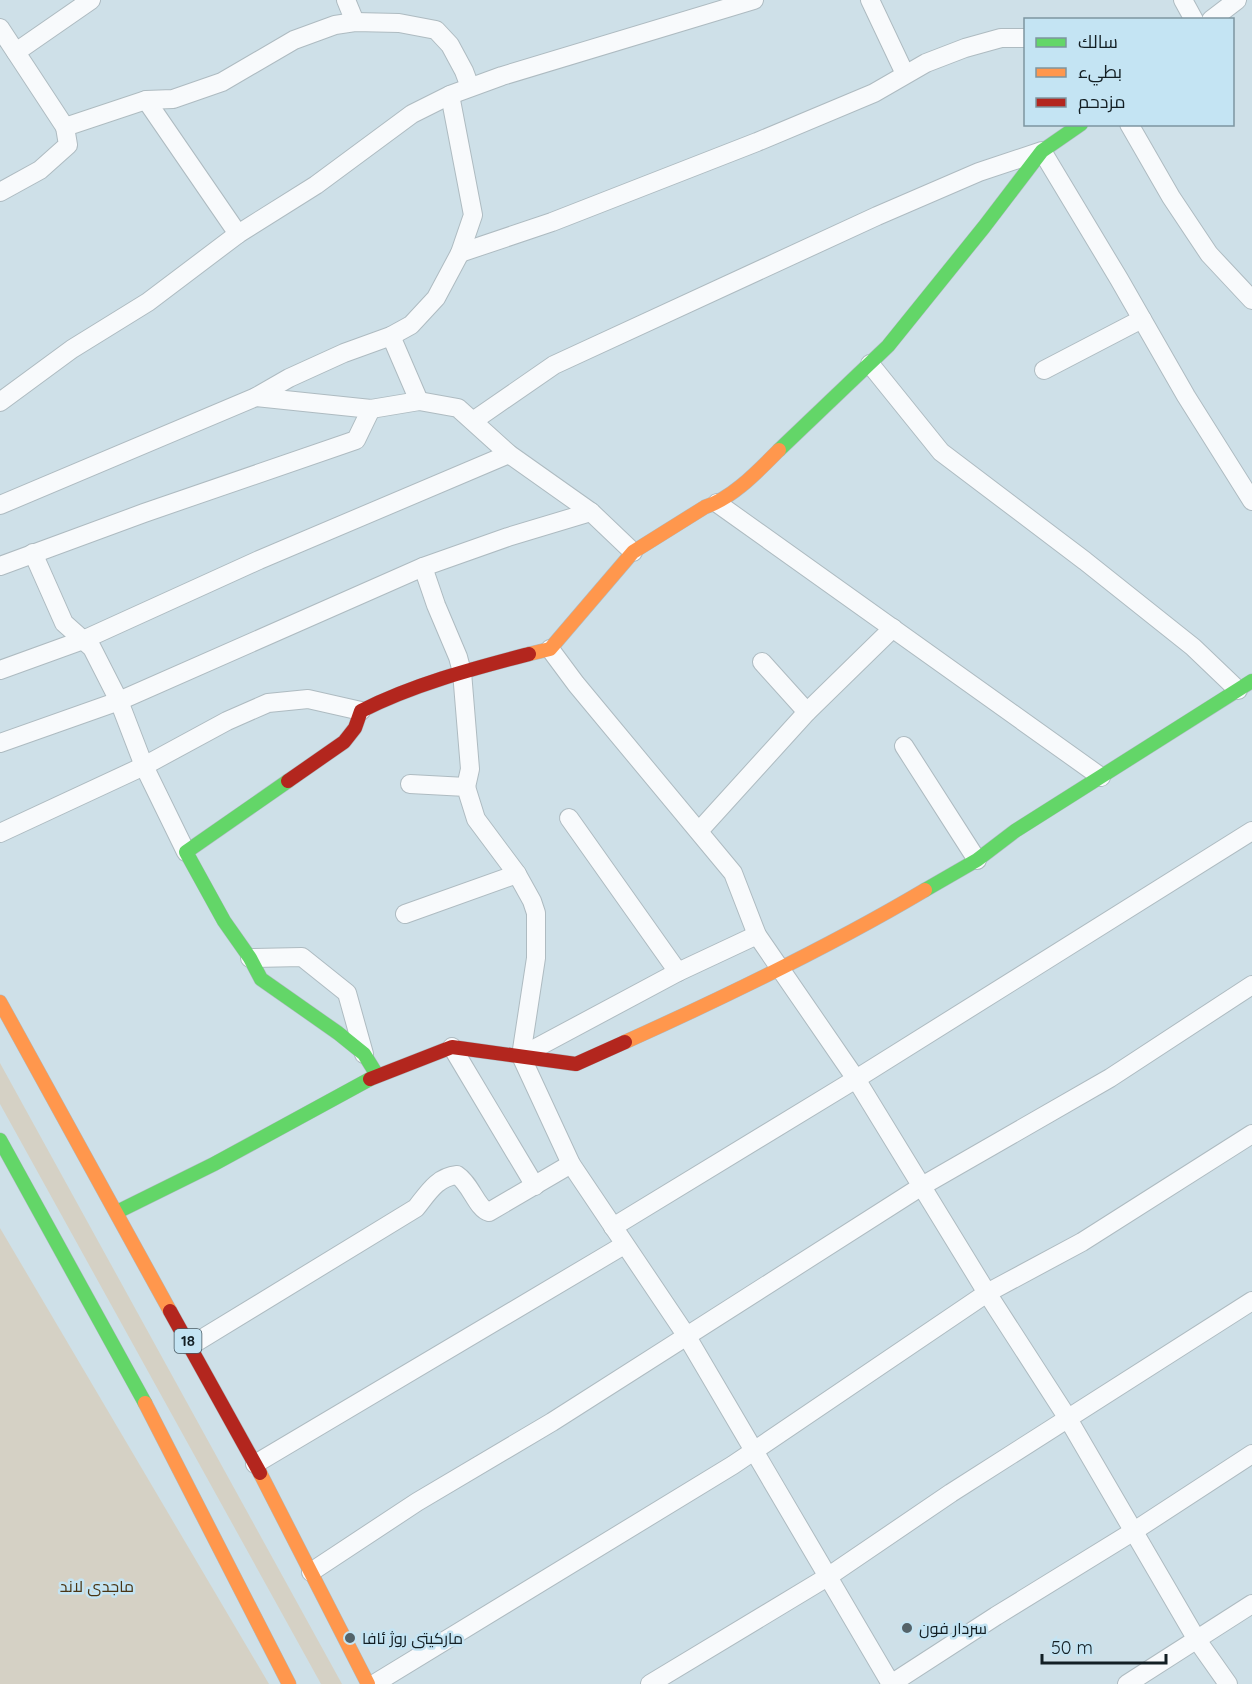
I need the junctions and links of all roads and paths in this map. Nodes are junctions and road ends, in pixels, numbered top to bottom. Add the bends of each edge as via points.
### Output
1 (91, 0) edge
2 (346, 0) edge
3 (754, 0) edge
4 (870, 0) edge
5 (1183, 0) edge
6 (1237, 0) edge
7 (1193, 18) edge
8 (1214, 18) edge
9 (356, 22) junction
10 (0, 28) edge
11 (1024, 38) edge
12 (15, 52) junction
13 (905, 74) junction
14 (470, 87) junction
15 (450, 95) junction
16 (146, 100) junction
17 (1078, 126) edge
18 (1130, 126) edge
19 (65, 128) junction
20 (1042, 151) junction
21 (0, 192) edge
22 (238, 234) junction
23 (460, 253) junction
24 (1245, 282) edge
25 (1252, 300) edge
26 (1142, 319) junction
27 (391, 336) junction
28 (870, 363) junction
29 (1044, 370) dead end
30 (256, 397) junction
31 (0, 402) edge
32 (419, 402) junction
33 (371, 409) junction
34 (473, 421) junction
35 (509, 454) junction
36 (1252, 501) edge
37 (717, 503) junction
38 (0, 505) edge
39 (591, 512) junction
40 (633, 552) junction
41 (33, 553) junction
42 (0, 566) edge
43 (423, 567) junction
44 (893, 628) junction
45 (83, 640) junction
46 (550, 649) junction
47 (762, 662) dead end
48 (0, 670) edge
49 (462, 672) junction
50 (1245, 686) edge
51 (120, 701) junction
52 (361, 711) junction
53 (807, 712) junction
54 (0, 743) edge
55 (904, 746) dead end
56 (144, 766) junction
57 (1101, 777) junction
58 (410, 784) dead end
59 (466, 788) junction
60 (569, 818) dead end
61 (699, 831) junction
62 (1252, 831) edge
63 (0, 833) edge
64 (186, 852) junction
65 (977, 860) junction
66 (517, 874) junction
67 (405, 914) dead end
68 (758, 935) junction
69 (250, 958) junction
70 (780, 967) junction
71 (678, 972) junction
72 (1252, 985) edge
73 (0, 1002) edge
74 (452, 1047) junction
75 (364, 1054) junction
76 (521, 1056) junction
77 (377, 1075) junction
78 (856, 1079) junction
79 (1252, 1134) edge
80 (0, 1140) edge
81 (571, 1164) junction
82 (535, 1186) junction
83 (922, 1186) junction
84 (117, 1212) junction
85 (613, 1227) junction
86 (624, 1245) junction
87 (987, 1293) junction
88 (1252, 1301) edge
89 (686, 1335) junction
90 (190, 1346) junction
91 (1066, 1417) junction
92 (755, 1449) junction
93 (1252, 1454) edge
94 (255, 1464) junction
95 (1134, 1531) junction
96 (311, 1572) junction
97 (829, 1576) junction
98 (1252, 1604) edge
99 (1197, 1640) junction
100 (290, 1684) edge
101 (368, 1684) edge
102 (374, 1684) edge
103 (650, 1684) edge
104 (891, 1684) edge
105 (1127, 1684) edge
106 (1228, 1684) edge

1 - 12 street
2 - 9 street
3 - 14 street
4 - 13 street
5 - 7 street
6 - 8 street
9 - 14 street via 399,23 436,30 450,45
9 - 16 street via 294,40 222,82 173,99
10 - 12 street
11 - 13 street via 1001,38 965,48
12 - 19 street
13 - 23 street via 874,93 757,142 552,222
14 - 15 street
15 - 22 street via 412,114 315,185
15 - 23 street via 473,215
16 - 19 street
16 - 22 street
17 - 20 main road
18 - 24 street via 1209,254
19 - 21 street via 68,146 40,170
20 - 26 street
20 - 28 main road via 888,346
20 - 34 street via 979,172 877,216 564,360
22 - 31 street via 148,302 72,349
23 - 27 street via 436,298 411,325
24 - 25 street
26 - 29 street
26 - 36 street
27 - 30 street via 344,353
27 - 32 street
28 - 37 main road via 754,474
28 - 50 street via 941,452
30 - 33 street
30 - 38 street
32 - 33 street
32 - 34 street via 458,408
33 - 41 street via 356,440
34 - 35 street
35 - 39 street
35 - 45 street
37 - 40 main road
37 - 44 street
39 - 40 street
39 - 43 street
40 - 46 main road
41 - 42 street
41 - 45 street via 64,623
43 - 49 street
43 - 51 street
44 - 53 street
44 - 57 street
45 - 48 street
45 - 51 street via 92,648
46 - 49 main road
46 - 61 street
47 - 53 street
49 - 52 main road
49 - 59 street via 470,769
50 - 57 main road
51 - 54 street
51 - 56 street
52 - 56 street via 308,699 268,703
52 - 64 main road via 356,728 345,742
53 - 61 street
55 - 65 street
56 - 63 street
56 - 64 street
57 - 65 main road
58 - 59 street
59 - 66 street via 477,819
60 - 71 street
61 - 68 street via 733,873
62 - 78 street
64 - 69 main road via 224,921
65 - 70 main road via 885,914
66 - 67 street
66 - 76 street via 532,901 537,931 532,998
68 - 70 street
68 - 71 street
69 - 75 main road via 261,980
69 - 75 street via 302,957 347,993
70 - 76 main road via 714,1002 576,1064
70 - 78 street
71 - 76 street
72 - 83 street via 1110,1078
73 - 84 main road, 18
74 - 76 main road
74 - 77 main road
74 - 82 street
75 - 77 main road
76 - 81 street
77 - 84 main road
78 - 83 street
78 - 85 street
79 - 87 street via 1082,1242
80 - 100 main road via 128,1370
81 - 82 street
81 - 85 street
82 - 90 street via 489,1212 465,1180 457,1175 448,1176 416,1208
83 - 87 street
83 - 89 street
84 - 90 main road, 18
85 - 86 street
86 - 89 street
86 - 94 street
87 - 91 street
87 - 92 street
88 - 91 street
89 - 92 street
89 - 96 street
90 - 94 main road, 18
91 - 95 street
91 - 97 street
92 - 97 street
92 - 102 street
93 - 95 street
94 - 96 main road, 18
95 - 99 street
95 - 104 street
96 - 101 main road, 18
97 - 103 street
97 - 104 street
98 - 99 street
99 - 105 street
99 - 106 street

